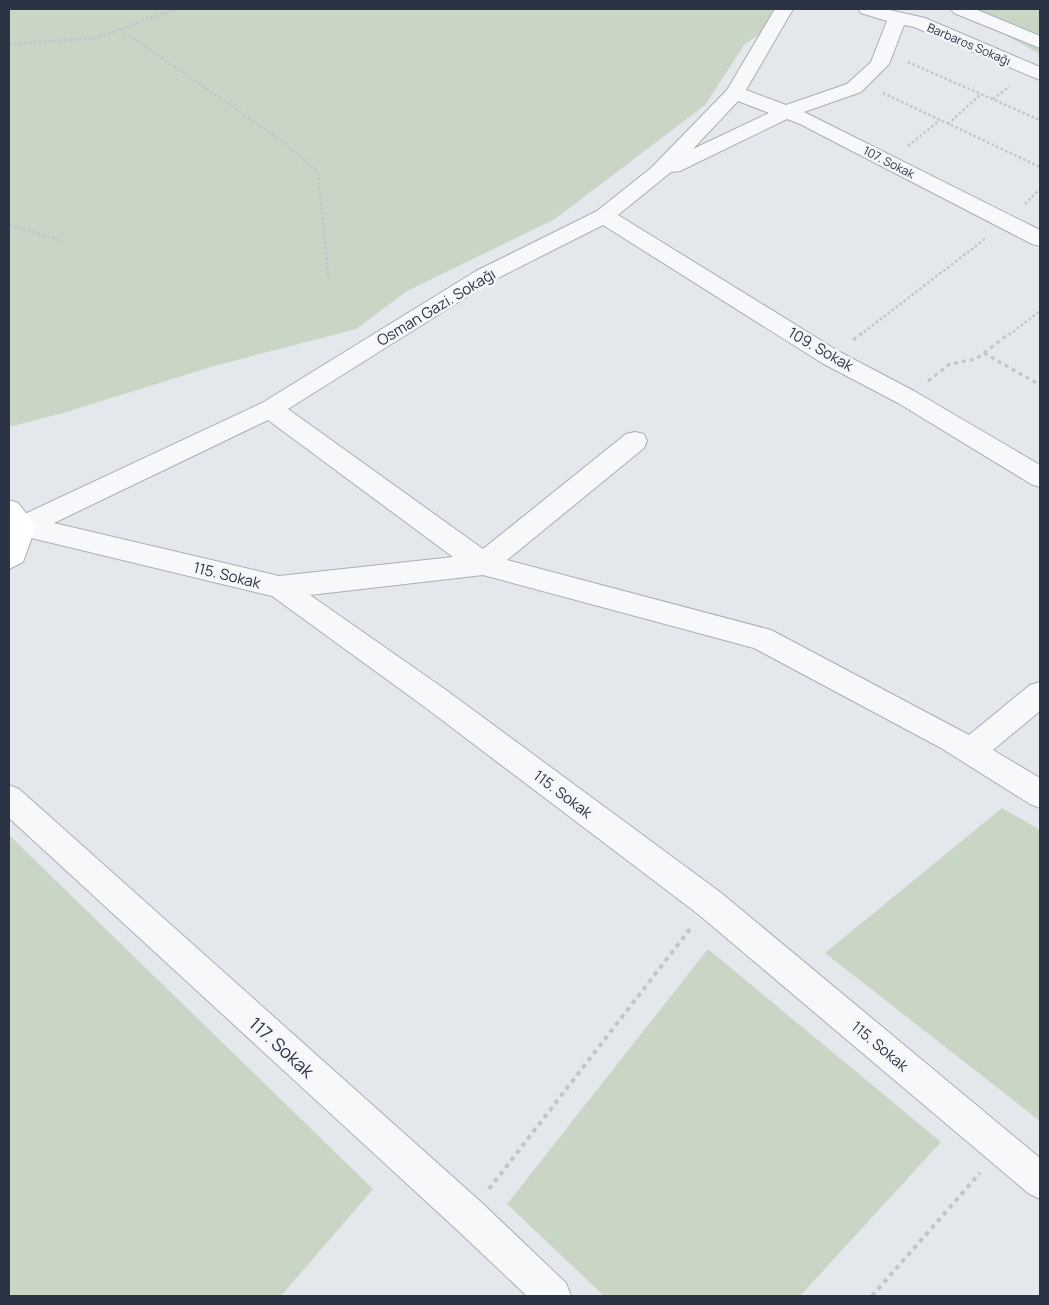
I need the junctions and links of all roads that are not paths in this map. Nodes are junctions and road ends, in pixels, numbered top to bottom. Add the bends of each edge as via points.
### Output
1 (784, 9) edge
2 (866, 9) edge
3 (960, 9) edge
4 (897, 18) junction
5 (1040, 43) edge
6 (1040, 74) edge
7 (735, 93) junction
8 (786, 112) junction
9 (658, 173) junction
10 (604, 216) junction
11 (1040, 239) edge
12 (270, 409) junction
13 (635, 441) dead end
14 (1040, 477) edge
15 (16, 518) edge
16 (11, 556) edge
17 (483, 564) junction
18 (279, 587) junction
19 (1040, 694) edge
20 (970, 752) junction
21 (1040, 794) edge
22 (9, 799) edge
23 (1040, 1181) edge
24 (553, 1296) edge

1 - 7 street, Osman Gazi. Sokağı
2 - 4 street, Barbaros Sokağı
3 - 5 street
4 - 6 street, Barbaros Sokağı via 919,22
4 - 8 street via 880,64 854,88
7 - 8 street, 107. Sokak
7 - 9 street, Osman Gazi. Sokağı
8 - 9 street
8 - 11 street, 107. Sokak
9 - 10 street, Osman Gazi. Sokağı
10 - 12 street, Osman Gazi. Sokağı via 484,276
10 - 14 street, 109. Sokak via 830,357 906,397
12 - 15 street, Osman Gazi. Sokağı
12 - 17 street
13 - 17 street
15 - 16 main road
15 - 18 street, 115. Sokak
17 - 18 street
17 - 20 street via 761,638
18 - 23 street, 115. Sokak via 436,699 710,903
19 - 20 street
20 - 21 street
22 - 24 street, 117. Sokak

